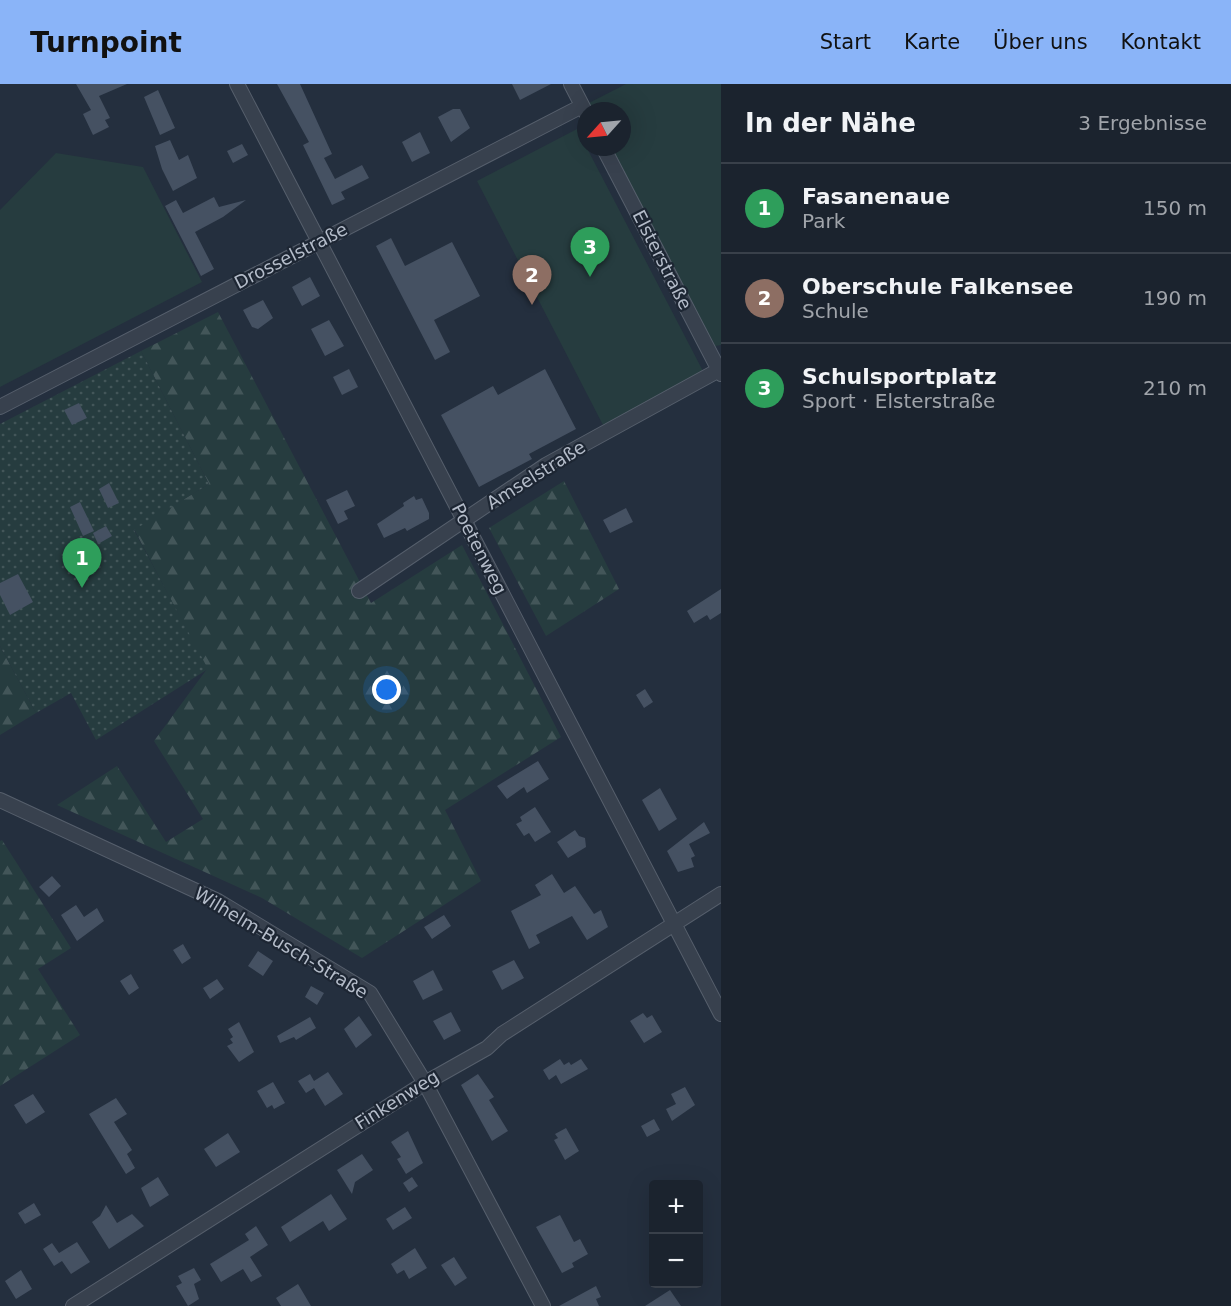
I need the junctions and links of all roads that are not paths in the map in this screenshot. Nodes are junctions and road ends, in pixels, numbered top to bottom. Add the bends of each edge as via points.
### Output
1 (237, 84) edge
2 (571, 84) edge
3 (580, 102) edge
4 (577, 114) edge
5 (608, 156) edge
6 (320, 242) junction
7 (720, 372) edge
8 (0, 407) edge
9 (465, 520) junction
10 (359, 591) dead end
11 (0, 800) edge
12 (721, 894) edge
13 (674, 924) junction
14 (721, 1014) edge
15 (425, 1083) junction
16 (73, 1306) edge
17 (543, 1306) edge

1 - 6 street, Poetenweg
2 - 3 street
4 - 6 street, Drosselstraße
5 - 7 street, Elsterstraße
6 - 8 street, Drosselstraße
6 - 9 street, Poetenweg
7 - 9 street, Amselstraße via 546,465
9 - 10 street, Amselstraße
9 - 13 street, Poetenweg
11 - 15 street, Wilhelm-Busch-Straße via 218,901 370,993
12 - 13 street, Finkenweg
13 - 14 street, Poetenweg
13 - 15 street, Finkenweg via 486,1048
15 - 16 street, Finkenweg
15 - 17 street, Wilhelm-Busch-Straße

